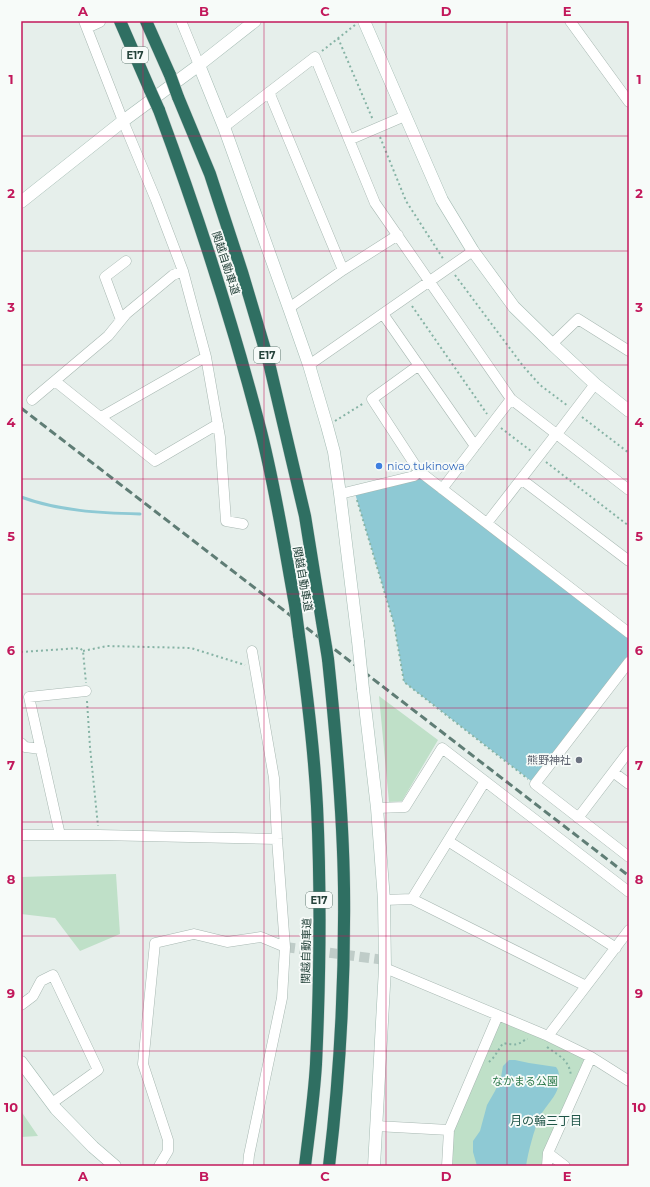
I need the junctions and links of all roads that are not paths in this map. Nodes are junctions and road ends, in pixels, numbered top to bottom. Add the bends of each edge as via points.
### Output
1 (120, 21) edge
2 (146, 21) edge
3 (181, 21) edge
4 (255, 21) edge
5 (364, 21) edge
6 (570, 21) edge
7 (100, 22) edge
8 (86, 24) edge
9 (199, 65) junction
10 (269, 92) junction
11 (629, 102) edge
12 (405, 116) junction
13 (123, 121) junction
14 (224, 127) junction
15 (349, 140) junction
16 (21, 202) edge
17 (398, 236) junction
18 (473, 252) junction
19 (126, 261) dead end
20 (343, 270) junction
21 (183, 271) junction
22 (429, 282) junction
23 (289, 308) junction
24 (383, 314) junction
25 (121, 320) junction
26 (552, 344) junction
27 (629, 351) edge
28 (206, 357) junction
29 (309, 365) junction
30 (419, 366) junction
31 (55, 380) junction
32 (595, 384) junction
33 (511, 399) junction
34 (32, 400) dead end
35 (629, 410) edge
36 (101, 417) junction
37 (218, 424) junction
38 (556, 434) junction
39 (475, 446) junction
40 (419, 471) junction
41 (521, 479) junction
42 (442, 489) junction
43 (629, 490) edge
44 (340, 494) junction
45 (487, 523) junction
46 (243, 524) dead end
47 (629, 562) edge
48 (629, 633) edge
49 (252, 651) dead end
50 (629, 662) edge
51 (86, 691) road end
52 (21, 743) edge
53 (41, 749) junction
54 (629, 752) edge
55 (613, 772) junction
56 (485, 781) junction
57 (629, 784) edge
58 (377, 808) junction
59 (578, 818) junction
60 (21, 835) edge
61 (60, 835) junction
62 (277, 839) junction
63 (448, 841) junction
64 (629, 857) edge
65 (629, 892) edge
66 (412, 899) junction
67 (384, 900) junction
68 (629, 930) edge
69 (285, 947) junction
70 (616, 948) junction
71 (385, 968) junction
72 (586, 986) junction
73 (21, 1005) edge
74 (498, 1015) junction
75 (548, 1036) junction
76 (591, 1058) junction
77 (21, 1062) edge
78 (629, 1081) edge
79 (52, 1103) junction
80 (376, 1126) junction
81 (449, 1130) junction
82 (548, 1153) junction
83 (115, 1166) edge
84 (159, 1166) edge
85 (248, 1166) edge
86 (305, 1166) edge
87 (329, 1166) edge
88 (374, 1166) edge
89 (447, 1166) edge
90 (547, 1166) edge
91 (565, 1166) edge

1 - 86 highway, 関越自動車道 / E17, bridge via 159,110 215,271 260,425 295,605 310,722 320,890 316,1065
2 - 87 highway, 関越自動車道 / E17, bridge via 210,174 270,364 305,516 328,659 341,805 344,888 338,1068
3 - 9 street
4 - 9 street
5 - 12 street
6 - 11 street
7 - 8 street
8 - 13 street
9 - 13 street
9 - 14 street
10 - 14 street
10 - 15 street via 315,57
10 - 20 street
12 - 15 street
12 - 18 street via 442,200
13 - 16 street
13 - 21 street
14 - 23 street
15 - 17 street via 375,203
17 - 20 street
17 - 22 street
18 - 22 street
18 - 26 street via 514,307
19 - 25 street via 104,277
20 - 23 street
21 - 25 street via 172,275
21 - 28 street
22 - 24 street
22 - 33 street
23 - 29 street
24 - 29 street
24 - 30 street
25 - 31 street via 108,336
26 - 27 street via 578,320
26 - 32 street
28 - 36 street
28 - 37 street
29 - 44 street via 334,452
30 - 39 street
30 - 40 street via 372,399
31 - 34 street
31 - 36 street
32 - 35 street
32 - 38 street
33 - 38 street
33 - 39 street
36 - 37 street via 155,461
37 - 46 street via 226,522
38 - 41 street
38 - 43 street
39 - 42 street
40 - 42 street
40 - 44 street via 414,476
41 - 45 street
41 - 47 street
42 - 45 street
44 - 58 street, bridge
45 - 48 street
49 - 62 street via 274,778
50 - 59 street via 535,784
51 - 53 street via 29,697
52 - 53 street via 25,747
53 - 61 street
54 - 55 street
55 - 57 street
55 - 59 street
56 - 58 street via 442,748 405,807
56 - 63 street
56 - 65 street
58 - 67 street
59 - 64 street
60 - 61 street
61 - 62 street
62 - 69 street
63 - 66 street
63 - 70 street
66 - 67 street
66 - 72 street
67 - 71 street
68 - 70 street
69 - 84 street via 261,936 227,942 194,934 155,943 143,1064 168,1140 168,1151
69 - 85 street via 282,998
70 - 72 street
71 - 74 street
71 - 80 street
72 - 75 street
73 - 79 street via 33,996 41,980 53,975 98,1070
74 - 75 street
74 - 81 street
75 - 76 street
76 - 78 street
76 - 82 street
77 - 79 street
79 - 83 street via 93,1147
80 - 81 street
80 - 88 street
81 - 89 street
82 - 90 street
82 - 91 street

